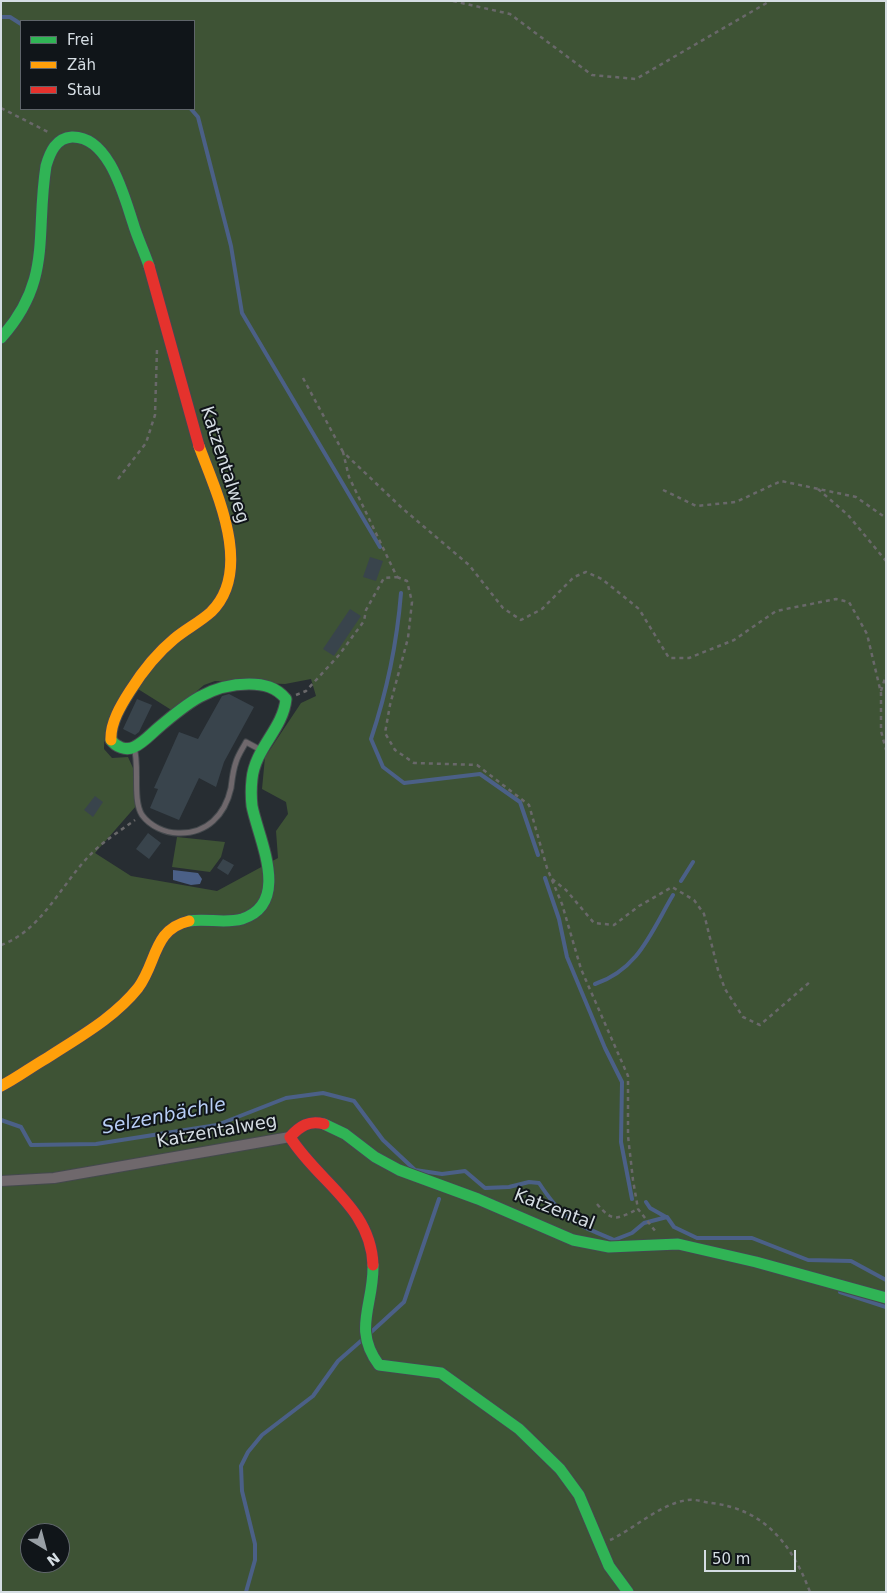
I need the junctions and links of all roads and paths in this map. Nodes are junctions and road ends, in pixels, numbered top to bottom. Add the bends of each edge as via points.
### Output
1 (452, 1) edge
2 (770, 1) edge
3 (1, 108) edge
4 (62, 139) junction
5 (167, 334) junction
6 (1, 338) edge
7 (303, 378) dead end
8 (343, 452) junction
9 (118, 479) dead end
10 (817, 488) junction
11 (663, 490) dead end
12 (886, 518) edge
13 (886, 561) edge
14 (397, 576) junction
15 (886, 675) edge
16 (886, 687) edge
17 (881, 693) junction
18 (286, 698) junction
19 (134, 747) junction
20 (261, 750) junction
21 (886, 750) edge
22 (142, 814) junction
23 (551, 878) junction
24 (1, 945) edge
25 (811, 982) dead end
26 (1, 1086) edge
27 (290, 1137) junction
28 (1, 1181) edge
29 (597, 1204) dead end
30 (638, 1209) junction
31 (652, 1225) dead end
32 (886, 1298) edge
33 (600, 1546) junction
34 (628, 1592) edge
35 (810, 1592) edge

1 - 2 path via 510,14 592,74 636,79
3 - 4 path
4 - 5 street, Katzentalweg via 82,138 96,146 112,166 159,296
4 - 6 street via 54,144 46,159 38,275 25,307
5 - 9 path via 159,339 155,357 155,415 146,443
5 - 19 street, Katzentalweg via 192,429 225,517 229,573 225,592 217,607 167,645 119,708 111,724 110,738 115,746
7 - 8 path
8 - 14 path via 349,477
8 - 17 path via 469,565 503,608 521,620 542,609 574,577 586,572 602,579 639,608 669,658 689,658 734,640 776,611 836,599 848,602 867,634
10 - 11 path via 781,481 736,502 696,506
10 - 12 path via 856,497
10 - 13 path via 848,514
14 - 18 path via 384,578 364,620 306,691
14 - 23 path via 407,581 412,602 408,638 385,733 395,750 414,763 477,764 529,805
15 - 17 path
16 - 17 path
17 - 21 path via 881,731
18 - 19 street via 272,686 240,683 218,686 187,704
18 - 20 street via 283,715
19 - 22 lane
20 - 22 lane via 246,742 235,763 223,809 218,819 204,829 168,833
20 - 26 street via 252,774 251,794 268,866 268,880 266,894 255,913 242,920 224,922 181,921 167,931 139,985 117,1011 96,1028
22 - 24 path via 91,853 35,924
23 - 25 path via 566,890 594,923 614,925 672,887 694,900 704,914 725,989 743,1017 760,1025
23 - 30 path via 582,969 628,1076 628,1136
27 - 28 street, Katzentalweg via 54,1178
27 - 32 street, Katzental via 296,1126 324,1123 343,1131 404,1173 500,1207 554,1232 599,1246 632,1248 676,1244 781,1267
27 - 33 street via 300,1155 340,1192 362,1219 371,1246 373,1270 365,1327 369,1352 380,1365 441,1373 519,1429 560,1469 579,1495
29 - 30 path via 607,1216 618,1218
30 - 31 path
33 - 34 street
33 - 35 path via 632,1530 658,1511 688,1500 724,1504 757,1516 783,1541 803,1572

